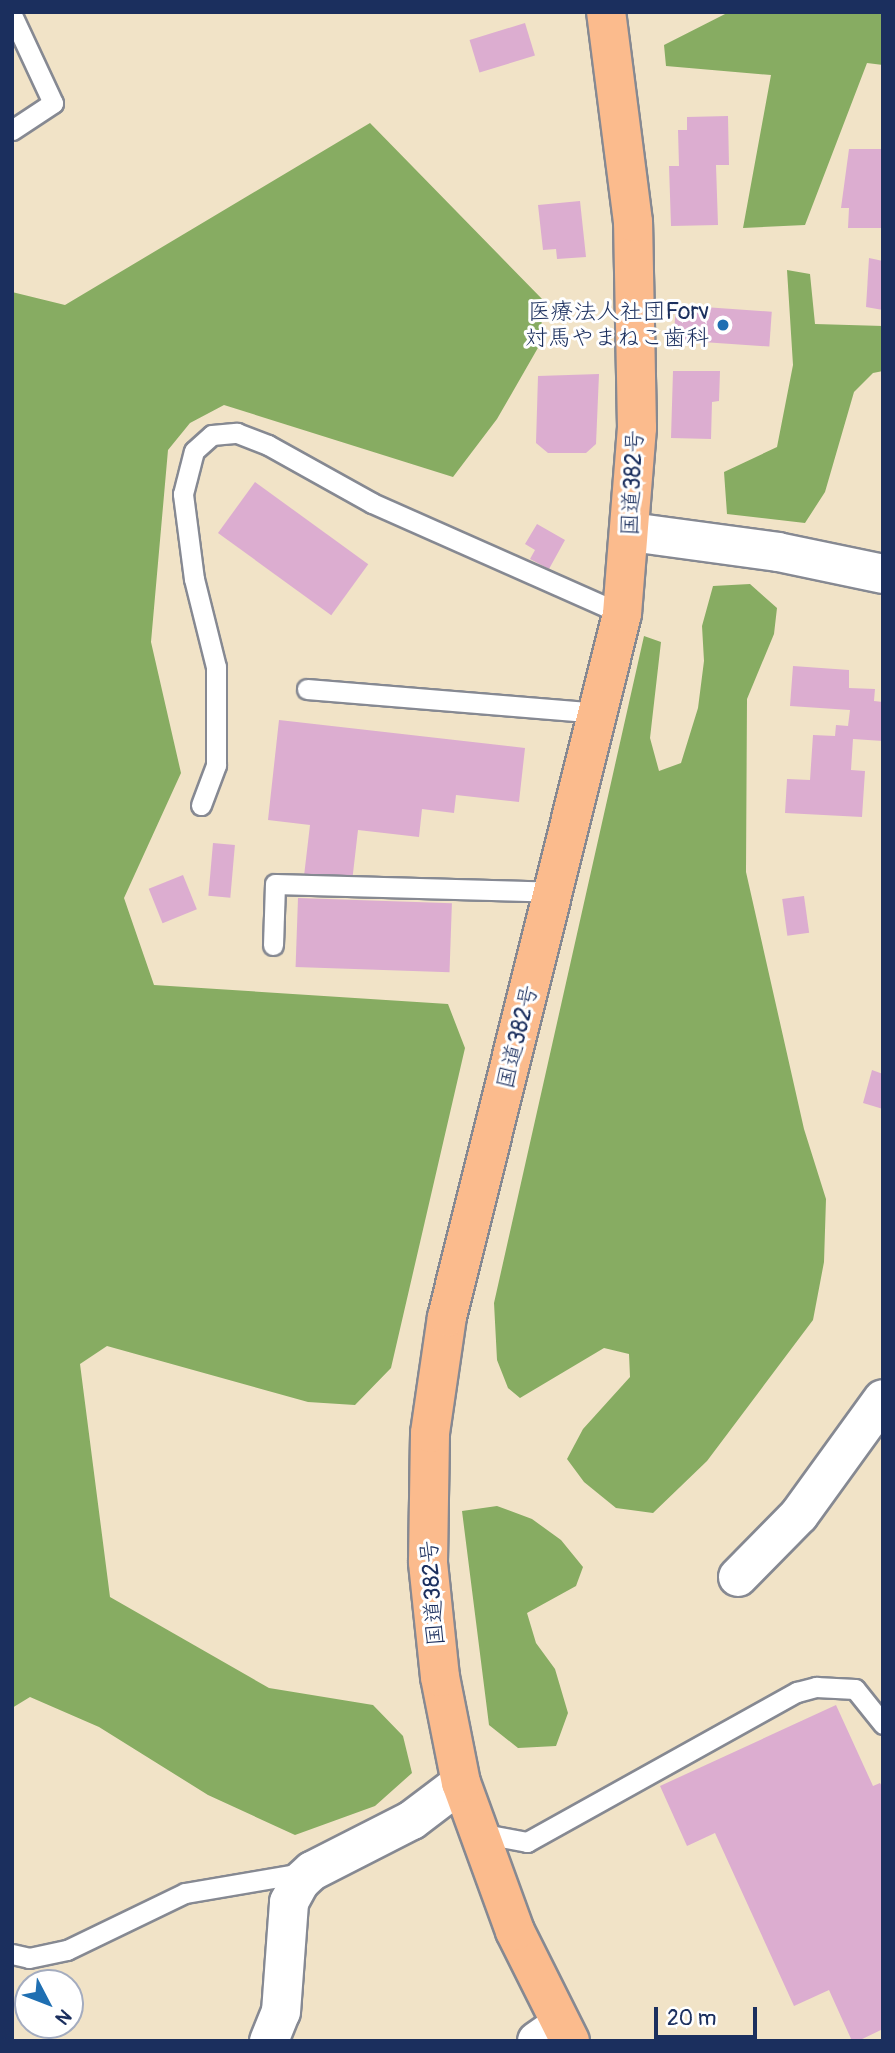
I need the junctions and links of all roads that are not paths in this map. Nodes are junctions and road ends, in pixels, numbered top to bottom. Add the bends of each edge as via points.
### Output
1 (606, 12) edge
2 (12, 15) edge
3 (12, 130) edge
4 (631, 532) junction
5 (883, 574) edge
6 (622, 614) junction
7 (307, 689) dead end
8 (599, 713) junction
9 (201, 805) dead end
10 (554, 892) junction
11 (273, 945) dead end
12 (883, 1399) edge
13 (738, 1577) dead end
14 (883, 1724) edge
15 (461, 1783) junction
16 (479, 1833) junction
17 (312, 1871) junction
18 (12, 1954) edge
19 (556, 2035) edge
20 (269, 2041) edge

1 - 4 highway, 国道382号 via 633,222 637,428
2 - 3 lane via 53,103
4 - 5 street via 778,552
4 - 6 highway, 国道382号
6 - 8 highway, 国道382号
6 - 9 lane via 372,503 268,445 237,433 212,435 194,451 183,494 194,579 216,667 216,765
7 - 8 lane
8 - 10 highway, 国道382号
10 - 11 lane via 275,884
10 - 15 highway, 国道382号 via 447,1317 430,1433 428,1562 440,1677
12 - 13 street via 799,1515
14 - 16 lane via 855,1689 816,1687 797,1692 527,1842
15 - 16 highway, 国道382号
15 - 17 street via 412,1820
16 - 19 highway, 国道382号
17 - 18 lane via 185,1893 67,1950 29,1958
17 - 20 street via 289,1902 281,2012

